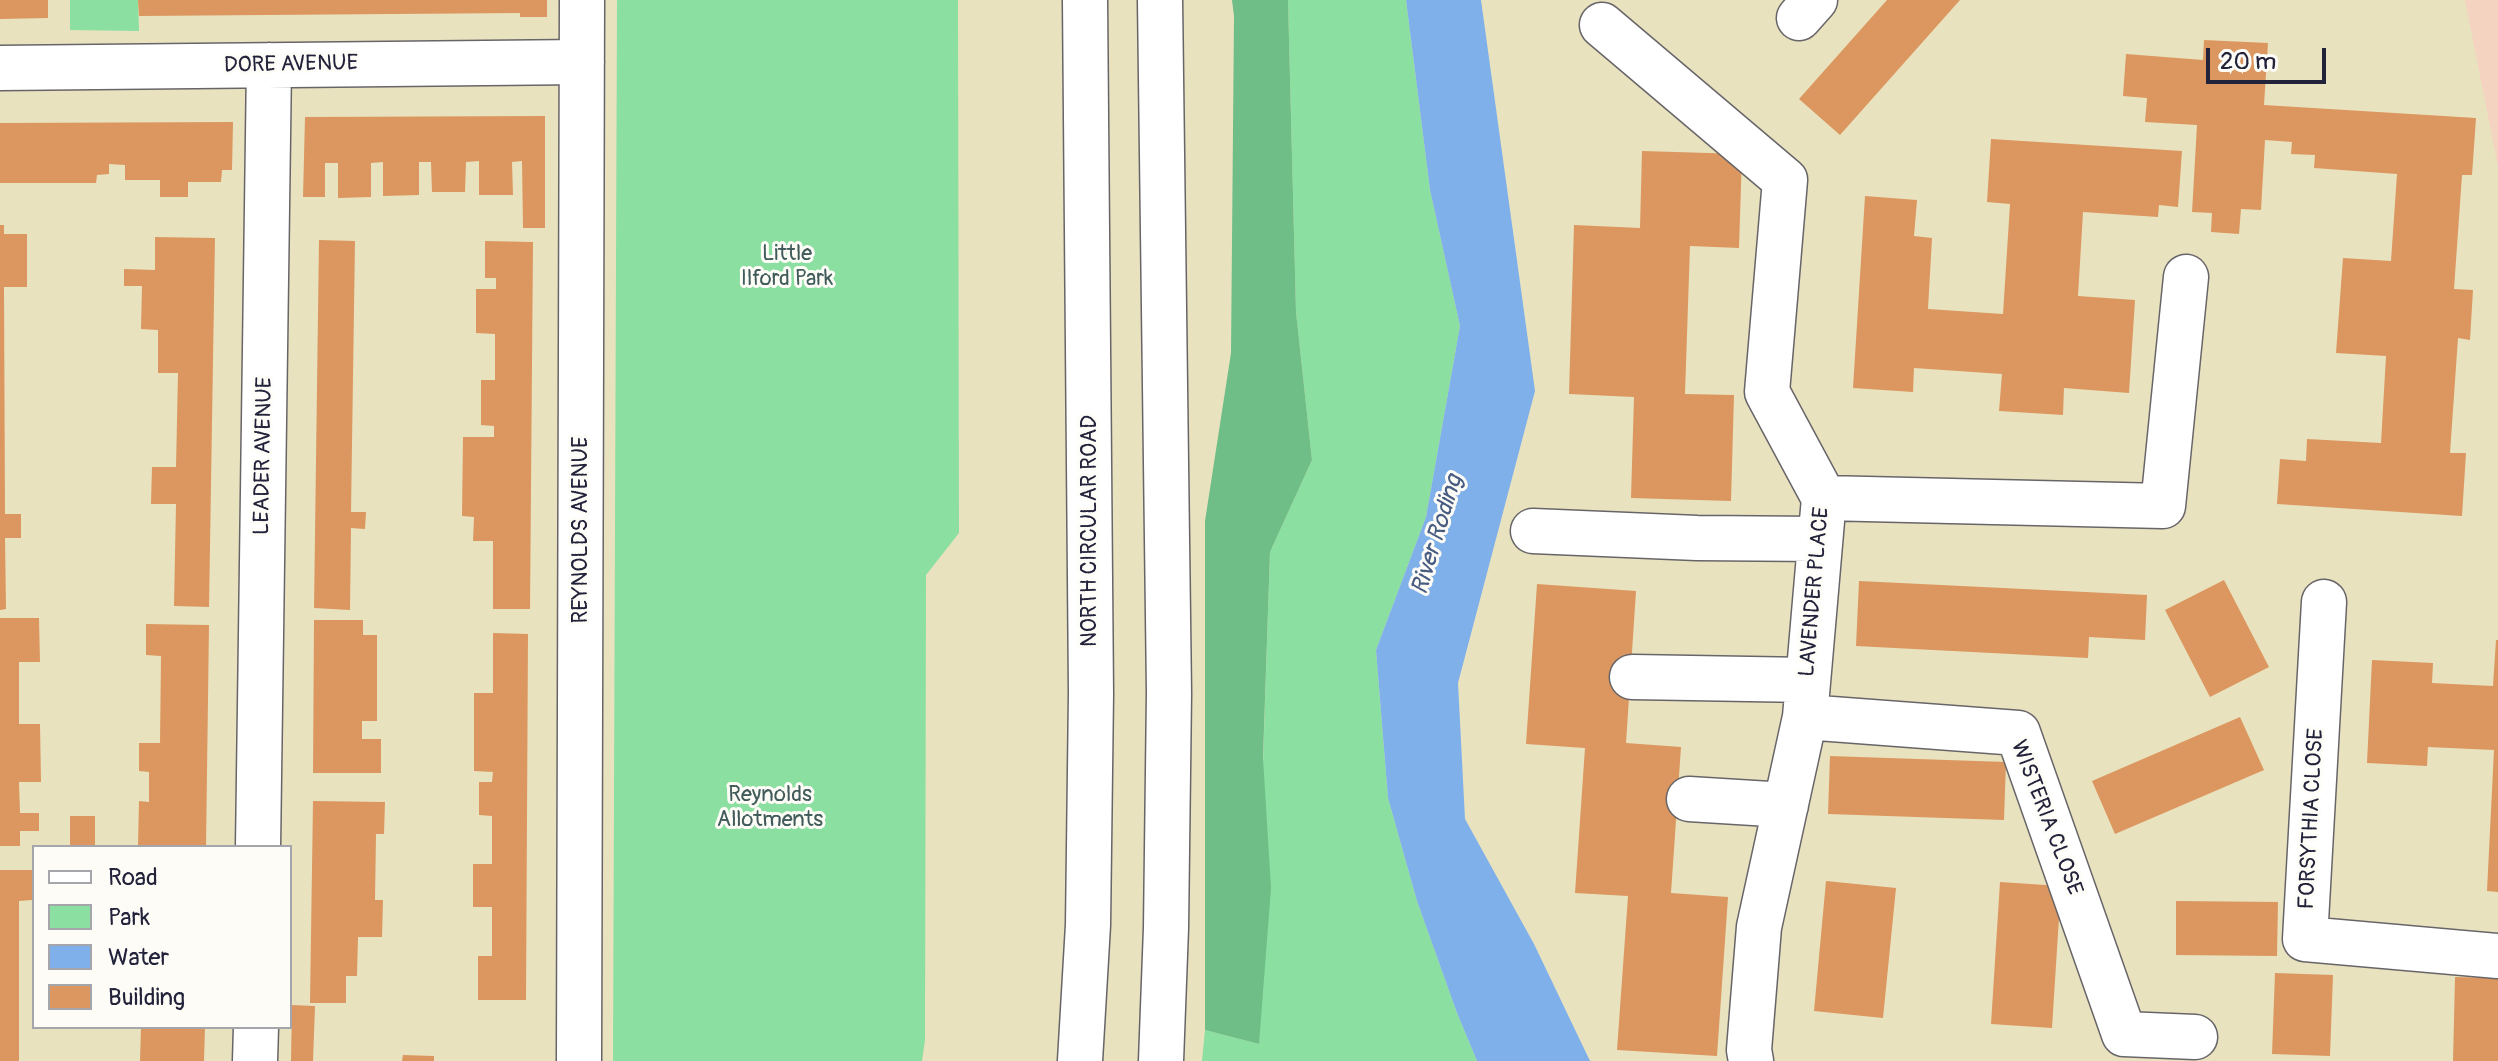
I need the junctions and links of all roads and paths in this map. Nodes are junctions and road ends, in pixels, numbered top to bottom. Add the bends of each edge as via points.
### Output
1 (582, 0) edge
2 (1085, 0) edge
3 (1160, 0) edge
4 (1602, 25) dead end
5 (582, 62) junction
6 (269, 65) junction
7 (0, 68) edge
8 (2186, 277) dead end
9 (1822, 519) junction
10 (1533, 531) dead end
11 (2324, 602) dead end
12 (1632, 677) dead end
13 (1806, 698) junction
14 (1689, 799) dead end
15 (1786, 805) junction
16 (258, 845) edge
17 (2498, 956) edge
18 (256, 1029) edge
19 (2195, 1037) dead end
20 (255, 1061) edge
21 (579, 1061) edge
22 (1080, 1061) edge
23 (1161, 1061) edge
24 (1751, 1061) edge

1 - 5 main road, REYNOLDS AVENUE
2 - 22 main road, NORTH CIRCULAR ROAD via 1091,693
3 - 23 main road via 1169,693
4 - 9 main road, LAVENDER PLACE via 1785,180 1767,392
5 - 6 main road, DORE AVENUE
5 - 21 main road, REYNOLDS AVENUE
6 - 7 main road, DORE AVENUE
6 - 16 main road, LEADER AVENUE
8 - 9 main road via 2163,506
9 - 10 main road via 1697,538
9 - 13 main road, LAVENDER PLACE
11 - 17 main road, FORSYTHIA CLOSE via 2305,939
12 - 13 main road
13 - 15 main road, LAVENDER PLACE
13 - 19 main road, WISTERIA CLOSE via 2018,733 2124,1034
14 - 15 main road
15 - 24 main road, LAVENDER PLACE via 1759,927
18 - 20 main road

